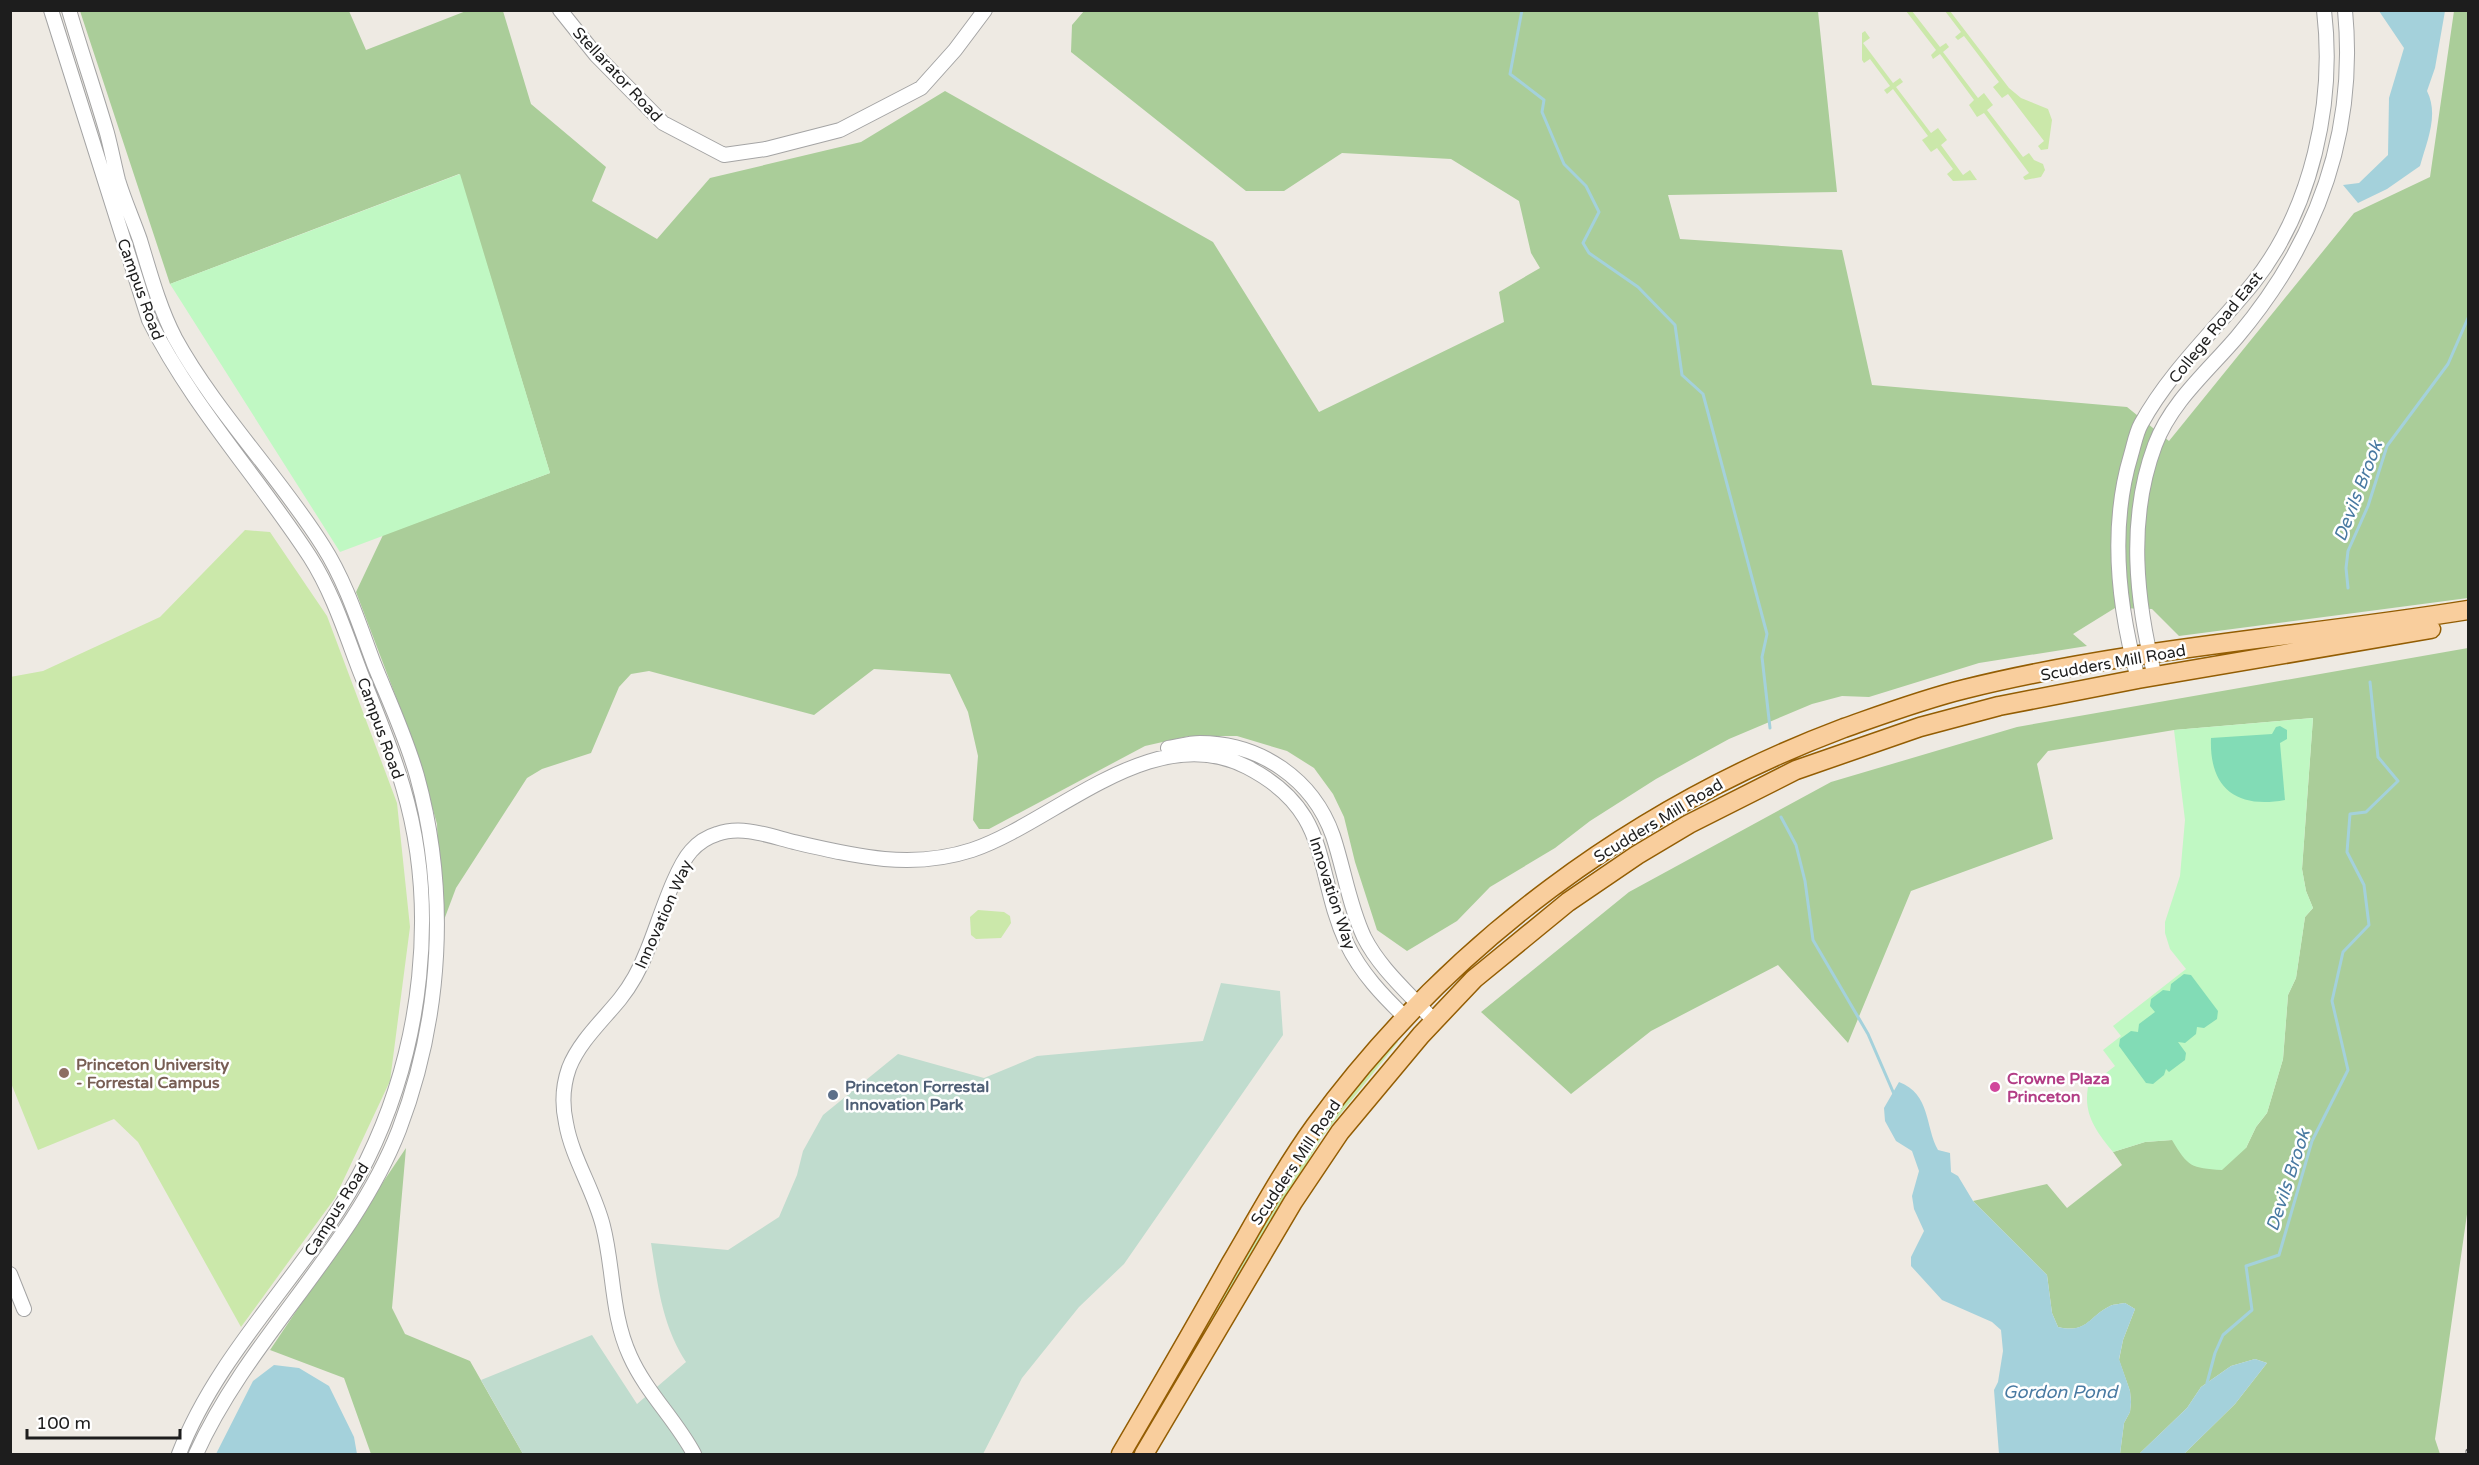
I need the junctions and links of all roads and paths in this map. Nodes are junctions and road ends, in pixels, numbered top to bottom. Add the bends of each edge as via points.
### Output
1 (51, 10) edge
2 (69, 10) edge
3 (560, 10) edge
4 (985, 10) edge
5 (2324, 10) edge
6 (2345, 10) edge
7 (2469, 610) edge
8 (2469, 623) edge
9 (2141, 656) junction
10 (2146, 678) junction
11 (1119, 774) junction
12 (1419, 1004) junction
13 (1406, 1018) junction
14 (1434, 1021) junction
15 (10, 1274) edge
16 (24, 1309) dead end
17 (179, 1455) edge
18 (196, 1455) edge
19 (694, 1455) edge
20 (1121, 1455) edge
21 (1144, 1455) edge

1 - 17 street, Campus Road via 149,320 184,382 312,560 329,594 404,790 416,848 421,903 413,1017 402,1071 386,1118 347,1197 220,1375 197,1413
2 - 18 street, Campus Road via 118,181 162,310 187,359 334,566 410,752 428,824 434,870 438,924 430,1019 398,1131 343,1234 240,1375
3 - 4 street, Stellarator Road via 596,56 663,123 724,155 840,130 921,88
5 - 9 street, College Road East via 2327,72 2323,111 2299,201 2256,279 2176,370 2140,426 2122,487 2118,558 2123,611
6 - 9 street, College Road East via 2348,44 2343,121 2317,210 2302,243 2263,304 2163,426 2145,476 2136,540 2144,628
7 - 9 main road, Scudders Mill Road
8 - 10 main road, Scudders Mill Road
9 - 10 street, College Road East
9 - 12 main road, Scudders Mill Road via 1924,700 1798,745 1748,768 1607,848 1506,922
10 - 14 main road, Scudders Mill Road via 1999,706 1920,727 1796,770 1754,789 1637,855 1568,902 1474,979
11 - 12 street, Innovation Way via 1143,757 1198,743 1241,748 1274,762 1290,774 1300,782 1328,824 1369,946
11 - 13 street, Innovation Way via 1178,755 1220,757 1243,765 1282,791 1306,819 1315,837 1353,955
11 - 19 street, Innovation Way via 977,848 935,859 865,858 737,830 698,843 684,861 641,966 570,1066 564,1110 570,1138 604,1229 624,1342 643,1381
12 - 13 main road, Scudders Mill Road
12 - 14 street, Innovation Way
13 - 20 main road, Scudders Mill Road via 1346,1086 1291,1162
14 - 21 main road, Scudders Mill Road via 1340,1132 1299,1193
15 - 16 street

